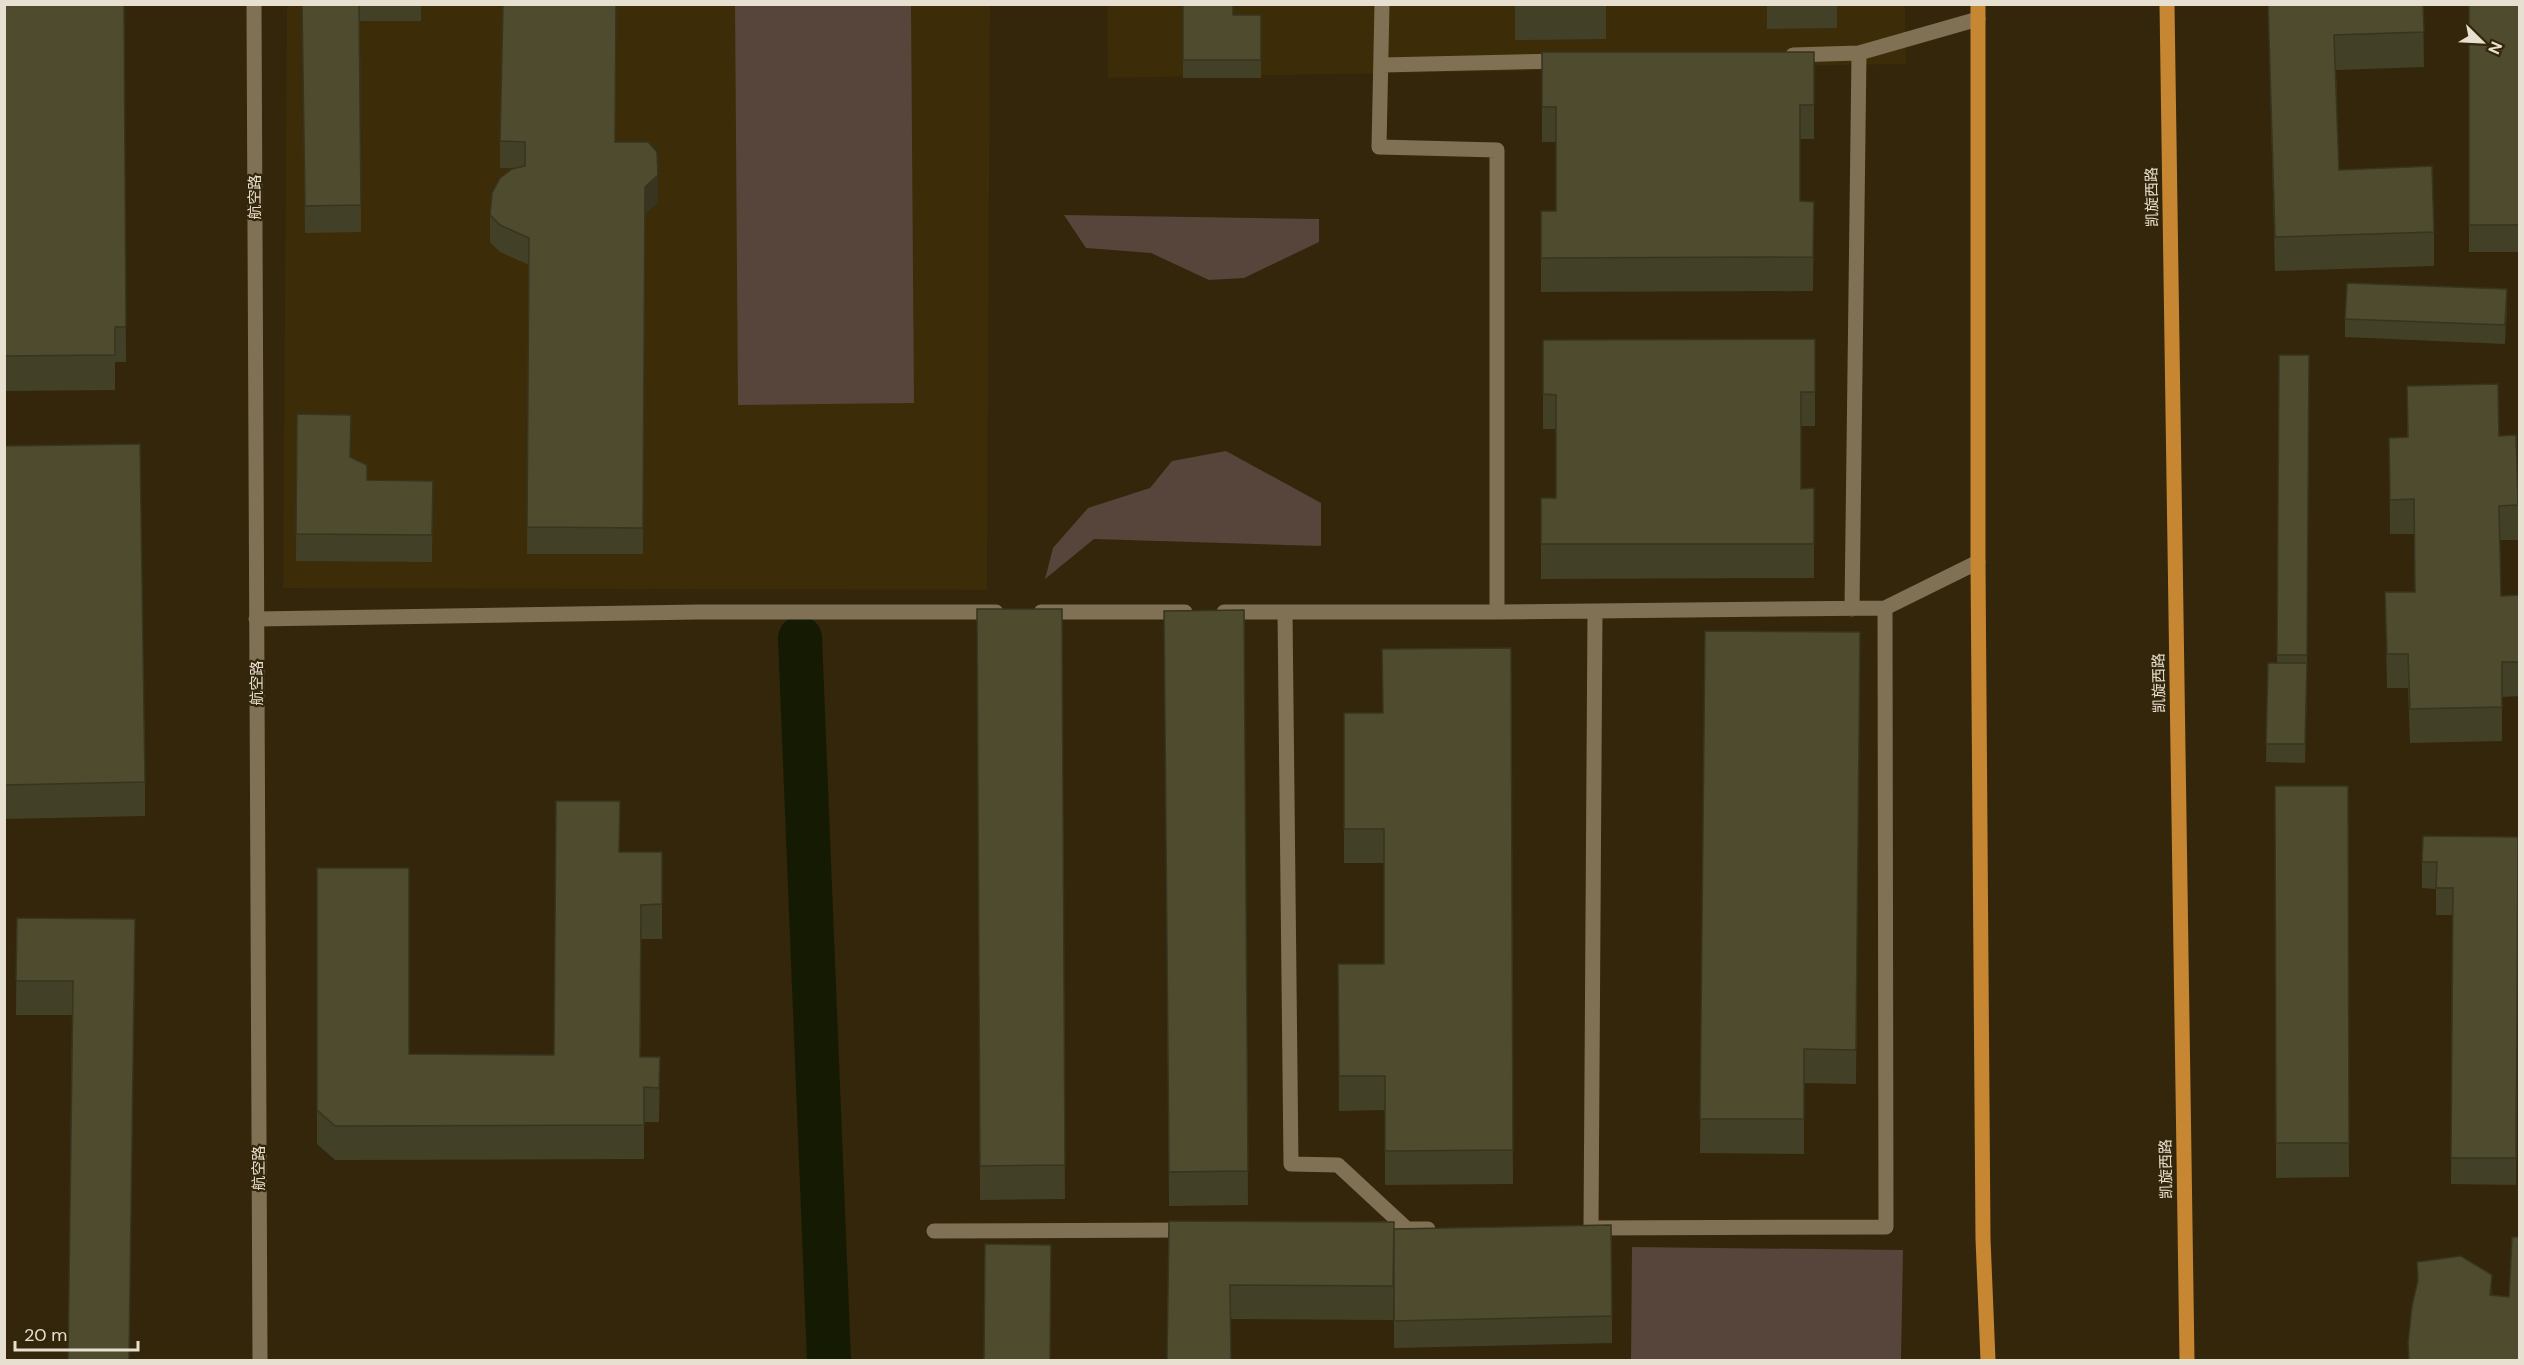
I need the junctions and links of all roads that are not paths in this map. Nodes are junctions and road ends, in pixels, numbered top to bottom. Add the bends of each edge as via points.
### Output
1 (254, 4) edge
2 (1382, 4) edge
3 (2167, 4) edge
4 (1978, 12) edge
5 (1859, 53) junction
6 (1775, 55) edge
7 (1584, 60) edge
8 (1381, 65) junction
9 (1978, 562) junction
10 (1885, 608) junction
11 (1852, 609) junction
12 (1595, 611) junction
13 (1285, 612) junction
14 (1497, 612) junction
15 (256, 619) junction
16 (1360, 1229) edge
17 (1407, 1229) junction
18 (1441, 1229) edge
19 (1206, 1230) edge
20 (934, 1231) dead end
21 (260, 1360) edge
22 (1988, 1360) edge
23 (2187, 1360) edge

1 - 15 street, 航空路
2 - 8 street
3 - 23 main road, 凯旋西路
4 - 5 street
4 - 9 main road
5 - 6 street
5 - 11 street
7 - 8 street
8 - 14 street via 1379,147 1497,150
9 - 10 street
9 - 22 main road via 1983,1227
10 - 11 street
10 - 12 street via 1886,1227 1585,1228
11 - 12 street
12 - 14 street
13 - 14 street
13 - 15 street via 698,612
13 - 17 street via 1291,1164 1338,1165
15 - 21 street, 航空路
16 - 17 street
17 - 18 street
19 - 20 street

